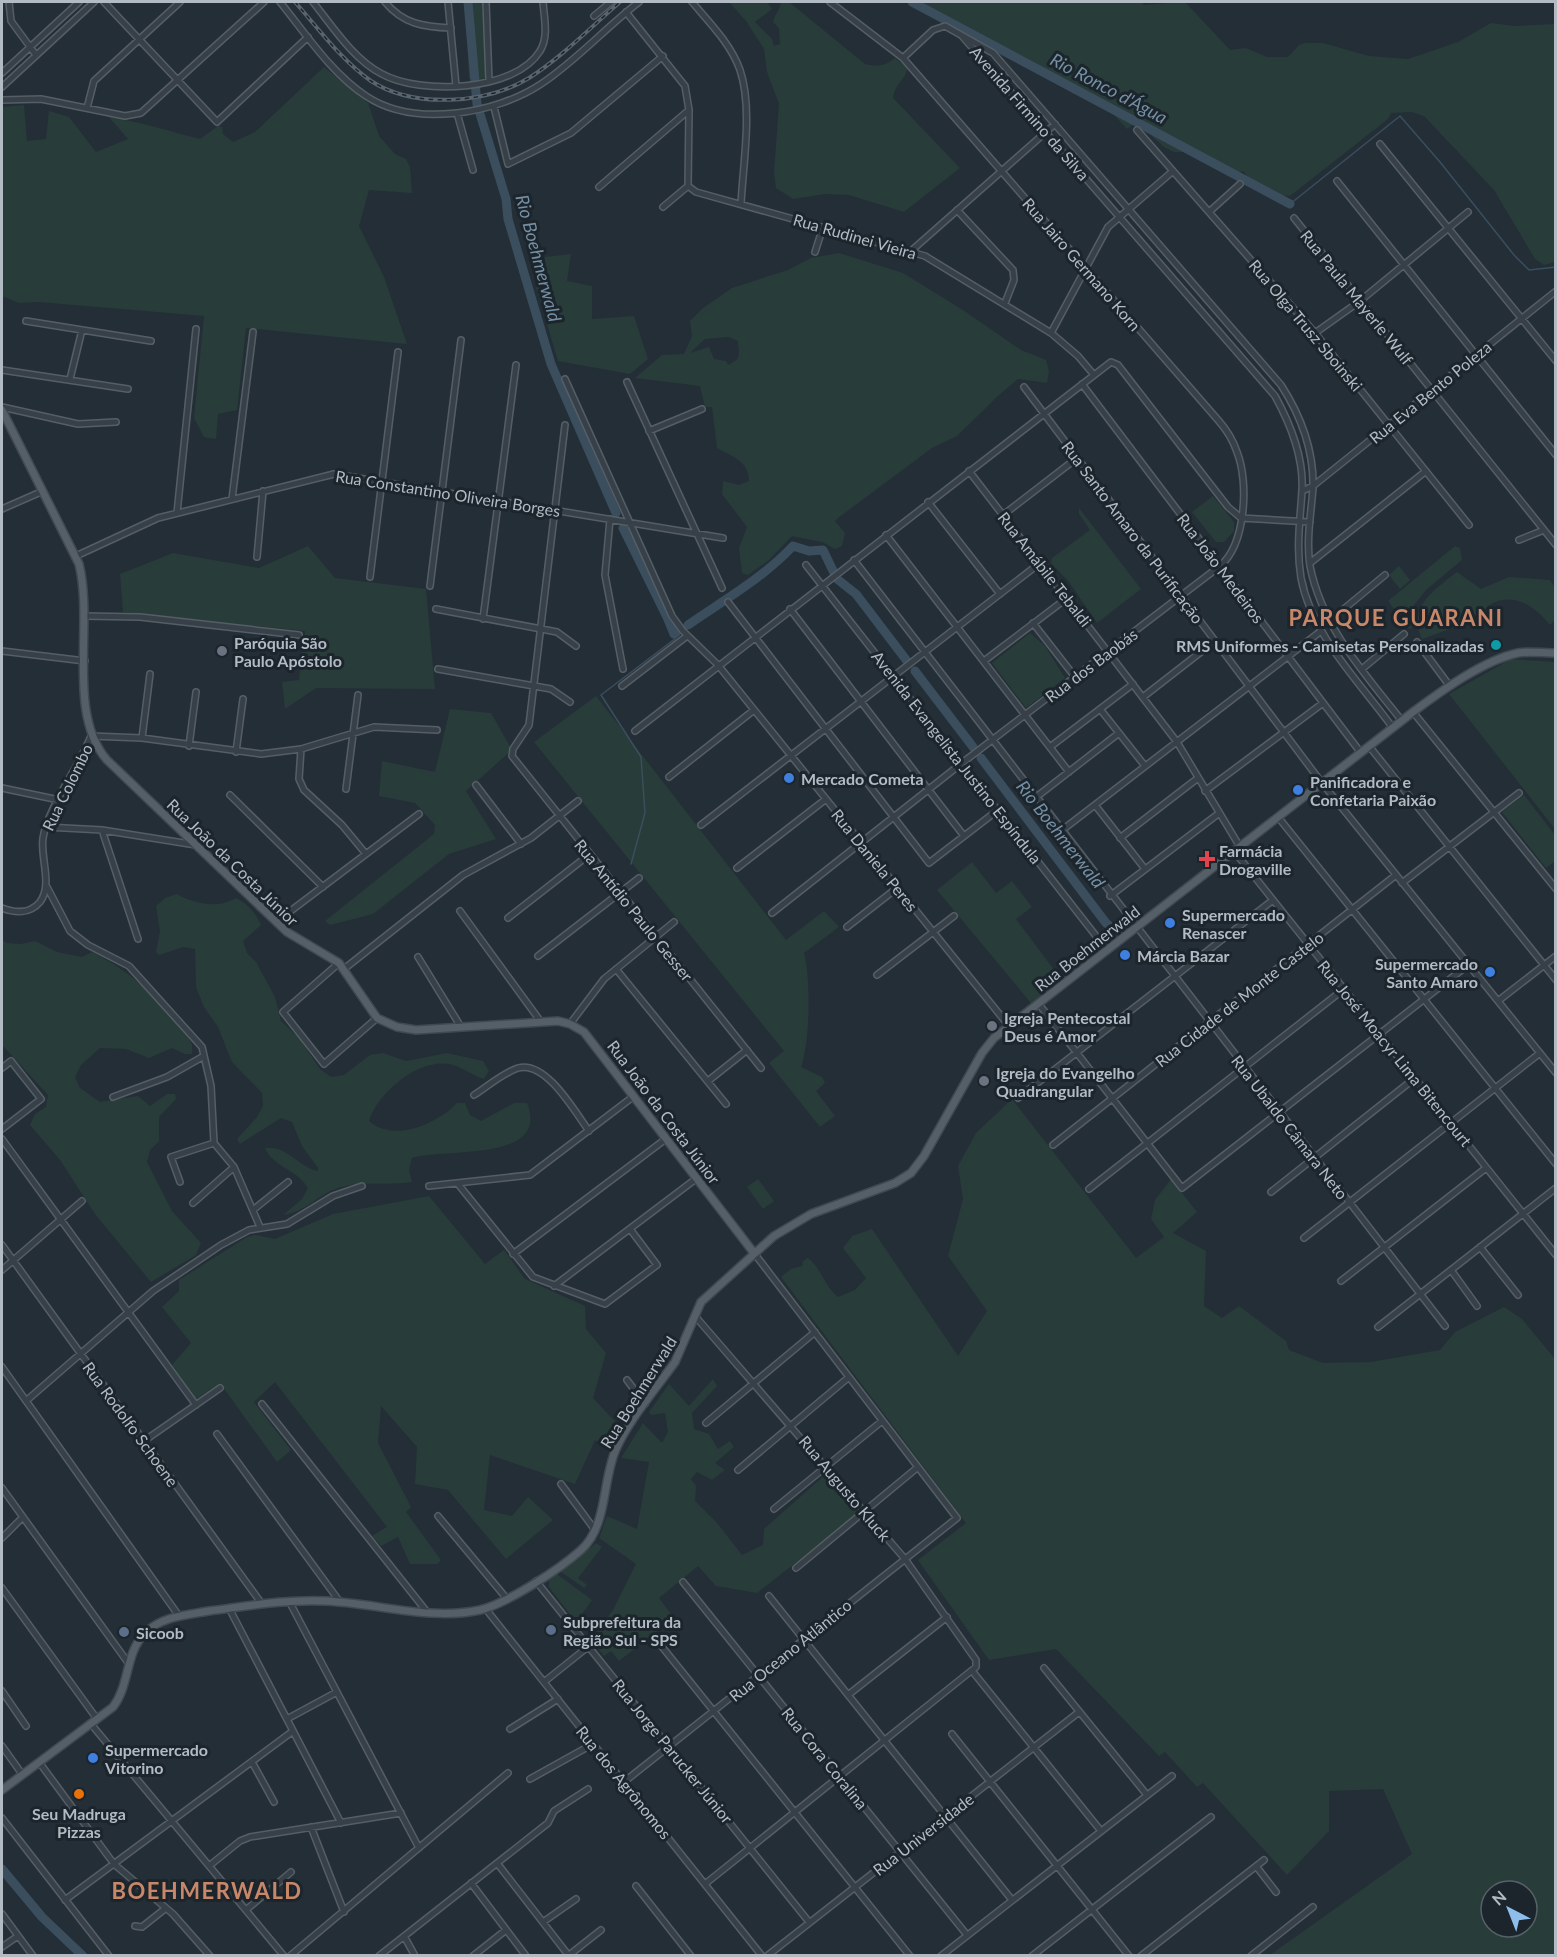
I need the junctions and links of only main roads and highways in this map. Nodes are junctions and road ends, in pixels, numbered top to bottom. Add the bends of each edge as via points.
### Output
1 (2, 408) edge
2 (1556, 652) edge
3 (754, 1253) junction
4 (2, 1790) edge

1 - 3 main road, Rua João da Costa Júnior via 76,556 82,583 86,713 91,736 114,767 276,922 299,941 342,966 377,1018 403,1029 570,1024 589,1037
2 - 3 main road, Rua Boehmerwald via 1515,654 1449,685 1009,1026 981,1053 924,1156 910,1173 802,1219
3 - 4 main road, Rua Boehmerwald via 705,1297 683,1349 621,1440 612,1458 595,1530 581,1550 507,1599 485,1608 454,1613 289,1601 160,1622 146,1632 134,1649 116,1703

